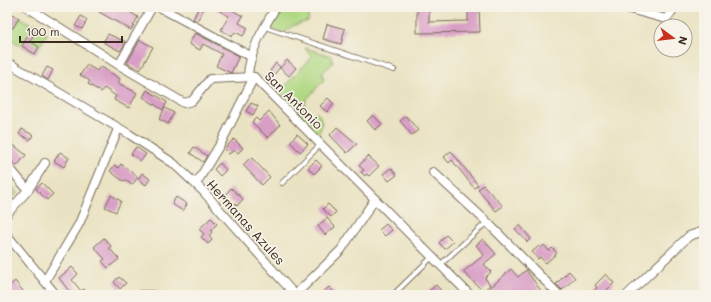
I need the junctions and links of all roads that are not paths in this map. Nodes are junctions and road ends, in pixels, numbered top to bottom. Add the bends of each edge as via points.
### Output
1 (27, 7) edge
2 (152, 7) edge
3 (159, 7) edge
4 (276, 7) edge
5 (622, 7) edge
6 (675, 7) edge
7 (265, 27) junction
8 (252, 57) junction
9 (7, 62) edge
10 (119, 65) junction
11 (394, 70) dead end
12 (251, 77) junction
13 (118, 129) junction
14 (321, 144) junction
15 (45, 164) dead end
16 (7, 165) edge
17 (433, 172) dead end
18 (282, 183) dead end
19 (196, 184) junction
20 (28, 190) junction
21 (375, 199) junction
22 (7, 214) edge
23 (487, 222) junction
24 (704, 231) edge
25 (7, 235) edge
26 (432, 257) junction
27 (440, 265) junction
28 (45, 281) junction
29 (56, 295) edge
30 (141, 295) edge
31 (153, 295) edge
32 (295, 295) edge
33 (393, 295) edge
34 (470, 295) edge
35 (559, 295) edge
36 (627, 295) edge

1 - 10 street, San Antonio
2 - 10 street
3 - 8 street
4 - 7 street, Hermanas Azules
5 - 6 street via 666,20
7 - 8 street, Hermanas Azules
7 - 11 lane
8 - 12 street, Hermanas Azules
9 - 13 street
10 - 12 street, San Antonio via 184,103 192,102 210,79
12 - 14 street, San Antonio
12 - 19 street, Hermanas Azules via 222,141
13 - 19 street via 155,150
13 - 28 street via 79,224
14 - 18 lane
14 - 21 street, San Antonio
15 - 20 street
16 - 20 street
17 - 23 street
19 - 32 street, Hermanas Azules
20 - 22 street
21 - 26 street, San Antonio
21 - 32 street via 341,250
23 - 27 lane
23 - 35 street
24 - 36 street via 686,238
25 - 28 street
26 - 27 street, San Antonio
26 - 33 lane
27 - 34 street, San Antonio
28 - 29 street
30 - 31 street

